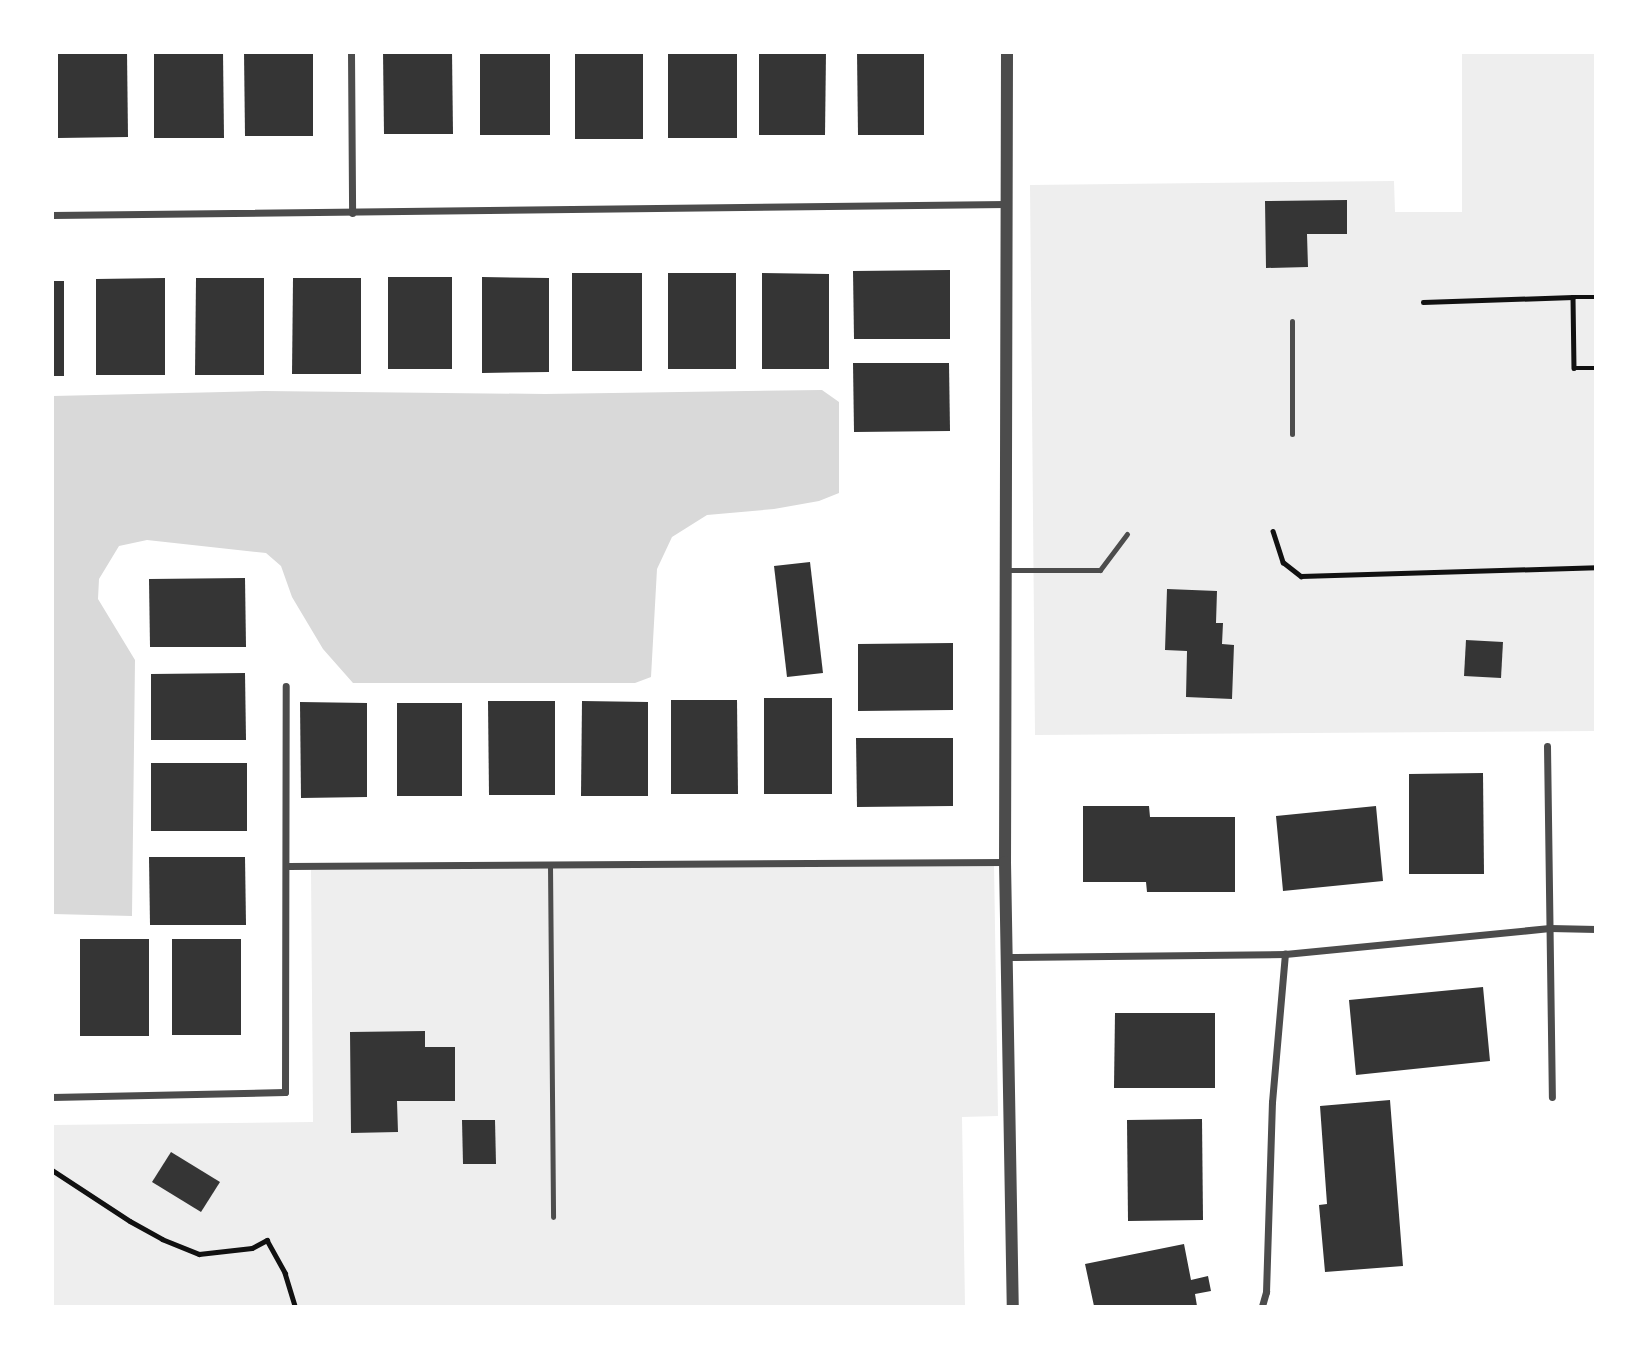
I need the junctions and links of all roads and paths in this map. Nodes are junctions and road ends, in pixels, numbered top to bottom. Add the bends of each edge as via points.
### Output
1 (351, 52) edge
2 (1007, 52) edge
3 (1006, 204) junction
4 (352, 213) junction
5 (52, 215) edge
6 (1573, 297) junction
7 (1595, 297) edge
8 (1423, 302) dead end
9 (1292, 321) dead end
10 (1595, 369) edge
11 (1292, 434) dead end
12 (1273, 531) dead end
13 (1127, 534) dead end
14 (1595, 567) edge
15 (1005, 570) junction
16 (286, 686) dead end
17 (1547, 746) dead end
18 (1005, 862) junction
19 (550, 865) junction
20 (287, 866) junction
21 (1550, 928) junction
22 (1595, 929) edge
23 (1285, 954) junction
24 (1007, 957) junction
25 (52, 1097) edge
26 (1552, 1097) dead end
27 (52, 1170) edge
28 (553, 1217) dead end
29 (295, 1307) edge
30 (1013, 1307) edge
31 (1262, 1307) edge

1 - 4 street
2 - 3 street
3 - 4 street
3 - 15 street
4 - 5 street
6 - 7 path
6 - 8 path
6 - 10 path via 1574,368
9 - 11 lane
12 - 14 path via 1283,562 1301,576
13 - 15 lane via 1100,570
15 - 18 street
16 - 20 street
17 - 21 street
18 - 19 street
18 - 24 street
19 - 20 street
19 - 28 lane
20 - 25 street via 285,1092
21 - 22 street
21 - 23 street
21 - 26 street
23 - 24 street
23 - 31 street
24 - 30 street
27 - 29 path via 130,1221 199,1254 253,1248 267,1240 285,1273

